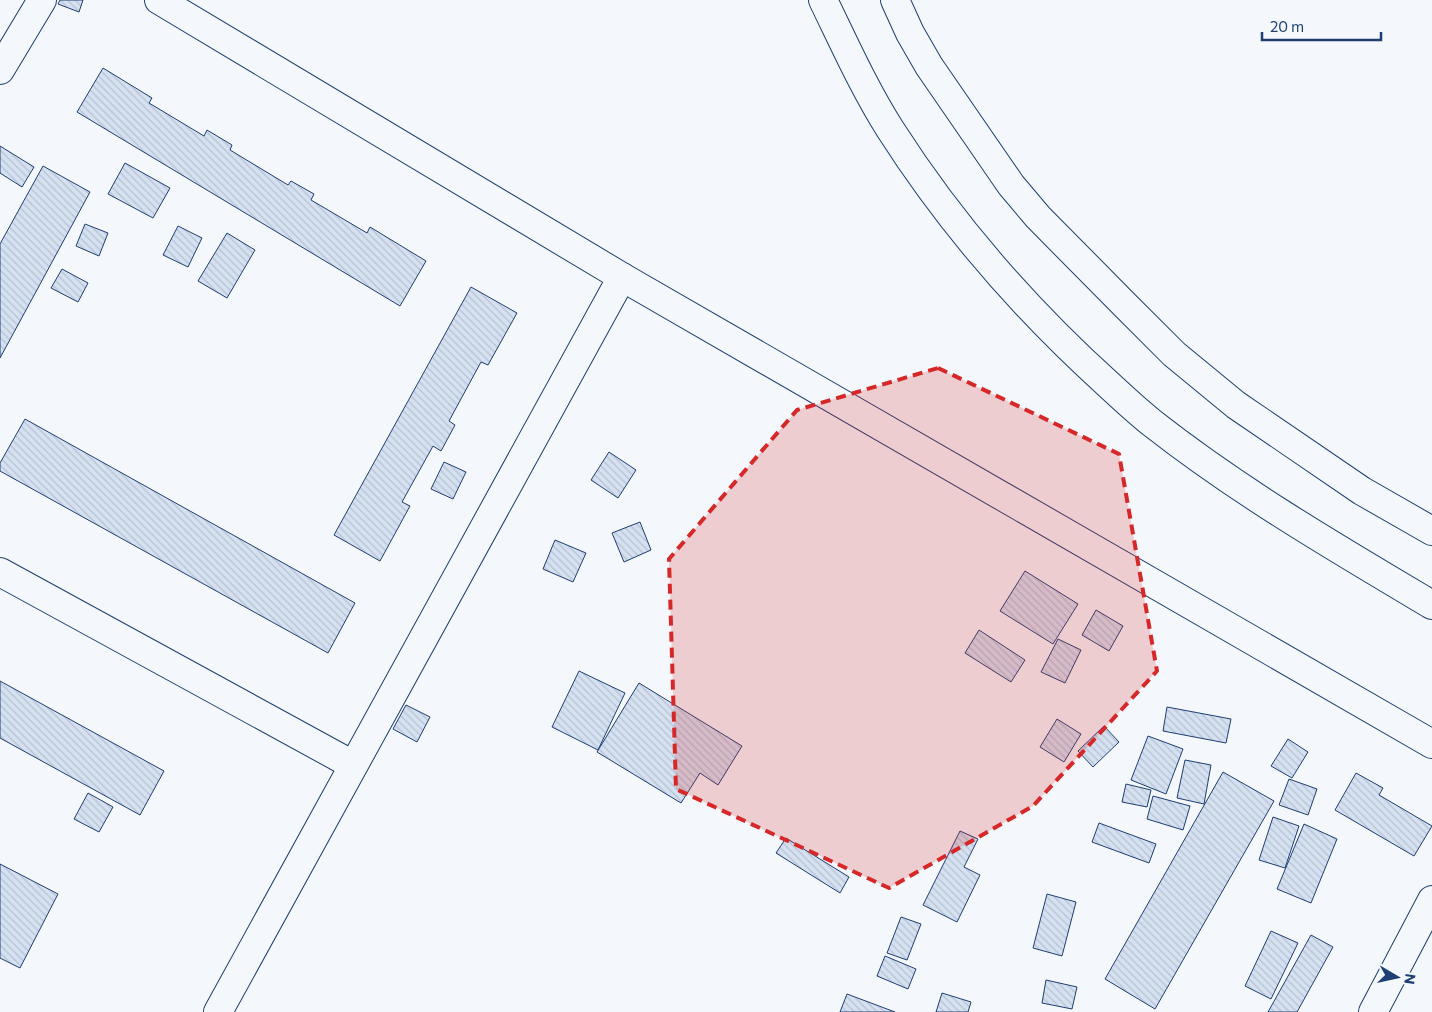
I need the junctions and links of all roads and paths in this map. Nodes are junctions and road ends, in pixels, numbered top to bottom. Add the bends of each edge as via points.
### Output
1 (42, 0) edge
2 (159, 0) edge
3 (823, 0) edge
4 (895, 0) edge
5 (0, 70) edge
6 (622, 277) junction
7 (1432, 531) edge
8 (0, 572) edge
9 (1432, 605) edge
10 (1432, 744) edge
11 (353, 765) junction
12 (1432, 900) edge
13 (218, 1012) edge
14 (1373, 1012) edge

1 - 5 street
2 - 6 street
3 - 9 street via 889,127 927,183 994,266 1069,349 1151,423 1236,483 1298,526
4 - 7 street via 929,66 1010,185 1174,354 1236,405 1362,491
6 - 10 street
6 - 11 street
8 - 11 street
11 - 13 street
12 - 14 street

